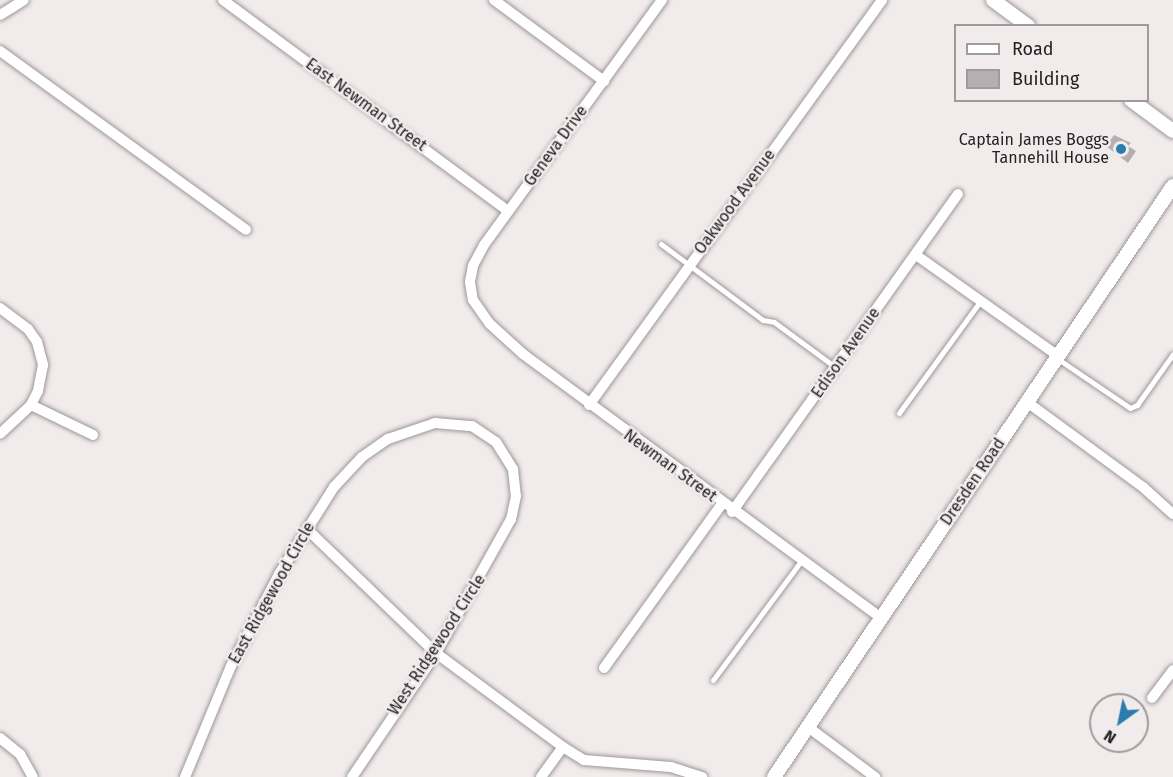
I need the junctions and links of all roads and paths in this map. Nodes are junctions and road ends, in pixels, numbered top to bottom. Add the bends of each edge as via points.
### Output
1 (24, 0) edge
2 (223, 0) edge
3 (494, 0) edge
4 (663, 0) edge
5 (882, 0) edge
6 (993, 0) edge
7 (0, 15) edge
8 (1025, 24) edge
9 (0, 51) edge
10 (604, 81) junction
11 (1134, 102) edge
12 (1173, 131) edge
13 (1173, 186) edge
14 (958, 194) dead end
15 (508, 211) junction
16 (246, 230) dead end
17 (661, 244) dead end
18 (916, 255) junction
19 (689, 265) junction
20 (473, 300) joint
21 (981, 300) junction
22 (0, 308) edge
23 (1173, 354) edge
24 (1057, 357) junction
25 (835, 367) junction
26 (1027, 402) junction
27 (31, 405) junction
28 (589, 405) junction
29 (899, 413) dead end
30 (0, 434) edge
31 (93, 435) dead end
32 (496, 442) joint
33 (722, 504) junction
34 (732, 512) junction
35 (1173, 514) edge
36 (307, 529) junction
37 (801, 561) junction
38 (881, 618) junction
39 (436, 653) junction
40 (604, 668) dead end
41 (1173, 669) edge
42 (713, 680) dead end
43 (1152, 698) dead end
44 (808, 727) junction
45 (0, 738) edge
46 (563, 747) junction
47 (33, 777) edge
48 (185, 777) edge
49 (352, 777) edge
50 (541, 777) edge
51 (702, 777) edge
52 (774, 777) edge
53 (876, 777) edge

1 - 7 street
2 - 15 street, East Newman Street
3 - 10 street
4 - 10 street, Geneva Drive
5 - 19 street, Oakwood Avenue
6 - 8 street
9 - 16 street
10 - 15 street, Geneva Drive
11 - 12 street
13 - 24 street, Dresden Road
14 - 18 street, Edison Avenue
15 - 20 street, Geneva Drive via 473,267
17 - 19 lane
18 - 21 street
18 - 25 street, Edison Avenue
19 - 25 lane
19 - 28 street, Oakwood Avenue
20 - 28 street, Newman Street via 490,324 515,347
21 - 24 street
21 - 29 lane
22 - 27 street via 28,329 41,353 43,376
23 - 24 lane via 1137,405 1130,408
24 - 26 street, Dresden Road
25 - 34 street, Edison Avenue
26 - 35 street
26 - 38 street, Dresden Road
27 - 30 street
27 - 31 street
28 - 33 street, Newman Street
32 - 36 street, East Ridgewood Circle via 472,426 455,423 414,428 388,439 362,457 334,487
32 - 39 street, West Ridgewood Circle via 513,469 515,507 501,543
33 - 34 street, Newman Street
33 - 40 street
34 - 37 street, Newman Street
36 - 39 street
36 - 48 street, East Ridgewood Circle via 231,666
37 - 38 street, Newman Street
37 - 42 lane
38 - 44 street, Dresden Road
39 - 46 street
39 - 49 street, West Ridgewood Circle
41 - 43 street
44 - 52 street, Dresden Road
44 - 53 street
45 - 47 street via 20,754
46 - 50 street
46 - 51 street via 584,760 671,766

